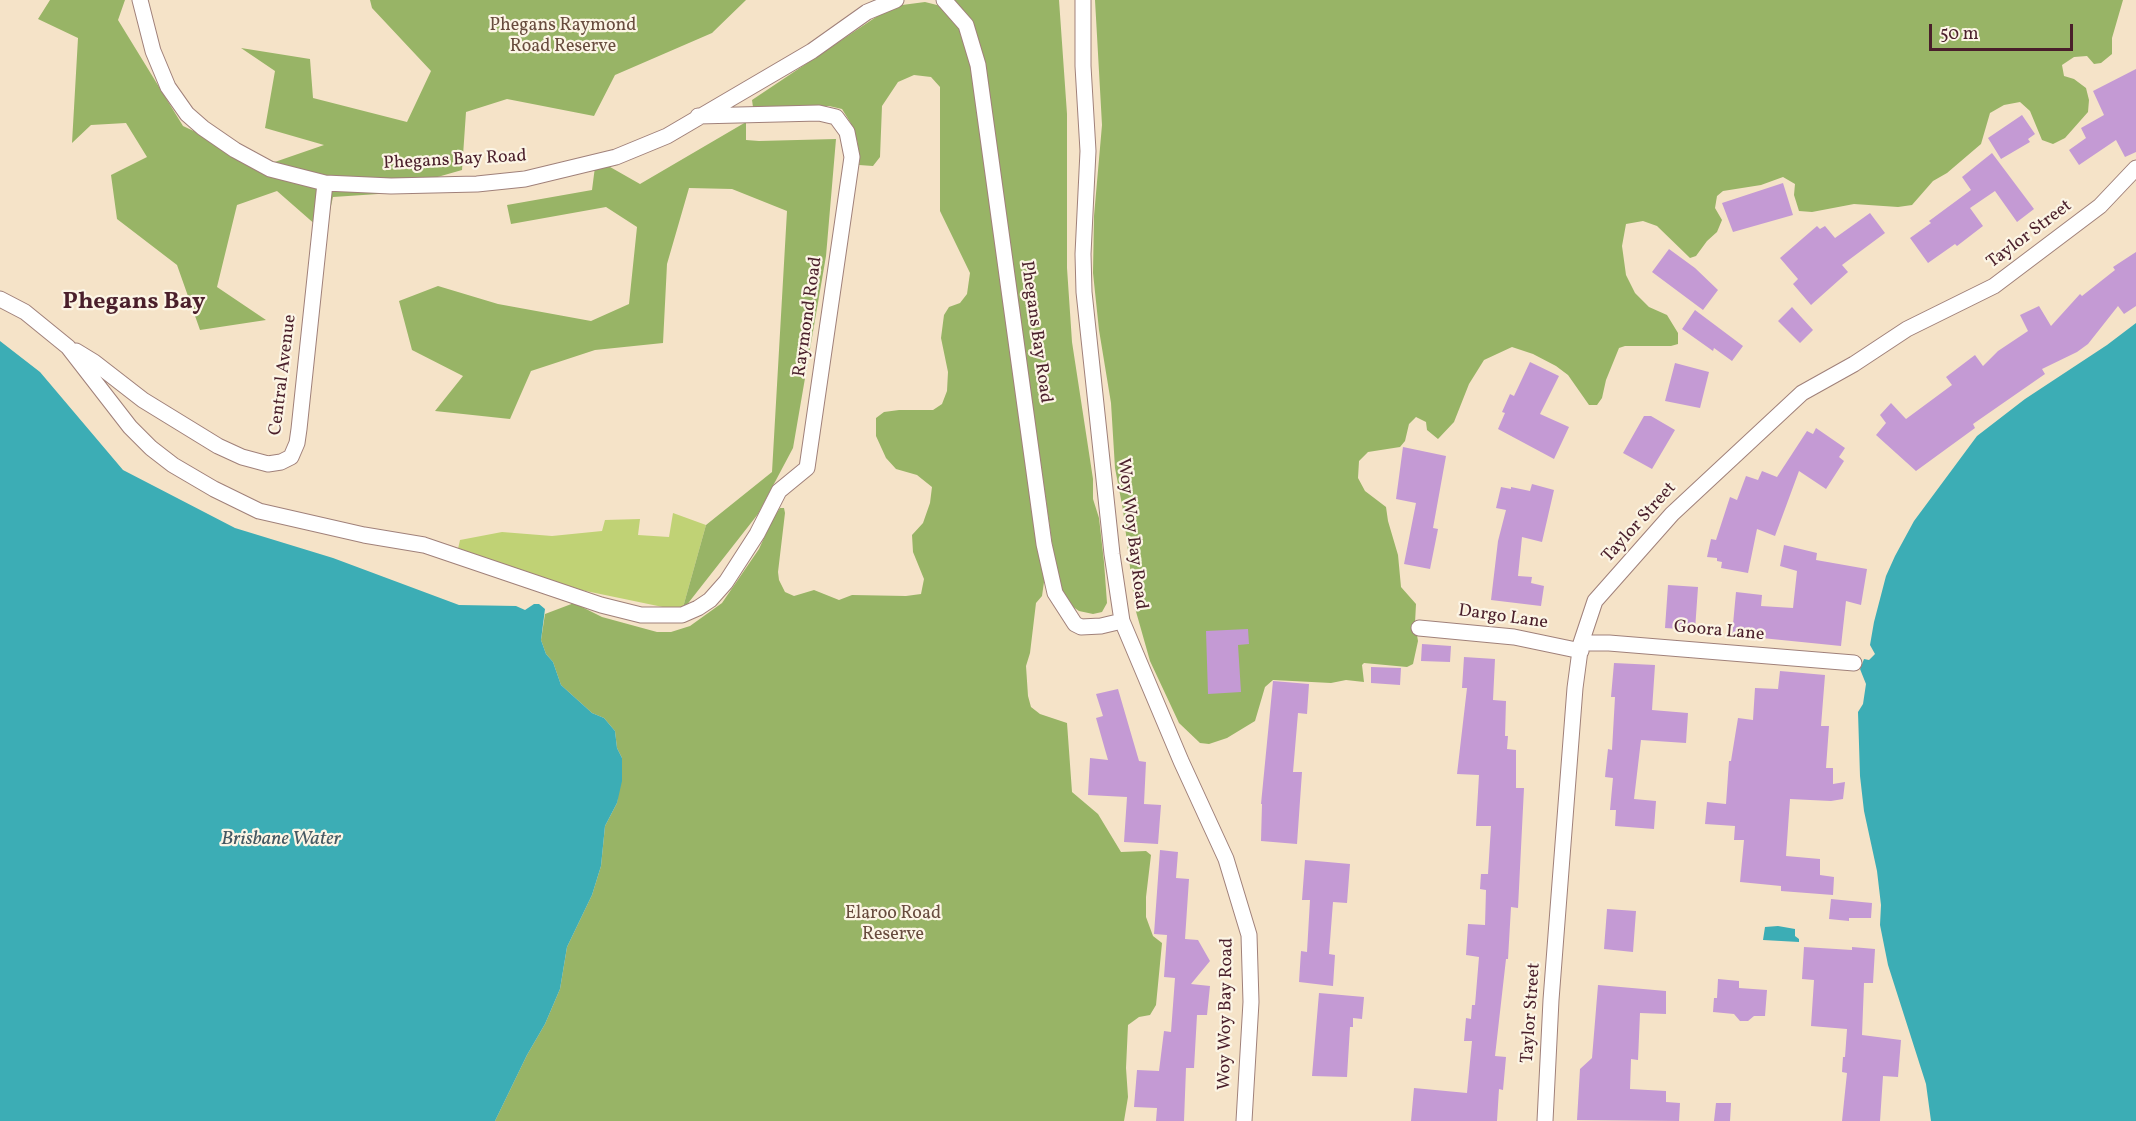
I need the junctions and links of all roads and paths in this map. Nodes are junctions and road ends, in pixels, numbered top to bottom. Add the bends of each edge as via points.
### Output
1 (140, 0) edge
2 (896, 0) edge
3 (944, 0) edge
4 (1083, 0) edge
5 (698, 116) junction
6 (2136, 168) edge
7 (325, 183) junction
8 (0, 299) edge
9 (68, 347) junction
10 (1122, 621) junction
11 (1419, 628) dead end
12 (1581, 647) junction
13 (1854, 663) dead end
14 (1244, 1121) edge
15 (1545, 1121) edge

1 - 7 street, Phegans Bay Road via 153,51 168,87 186,114 235,150 270,169
2 - 5 street, Phegans Bay Road via 867,12 812,51
3 - 10 street, Phegans Bay Road via 966,25 978,65 1054,593 1081,627
4 - 10 street, Woy Woy Bay Road via 1088,151 1084,292
5 - 7 street, Phegans Bay Road via 667,136 616,157 525,179 391,186
5 - 9 street, Raymond Road via 819,113 836,117 847,132 852,157 807,468 779,491 726,582 710,600 682,615 634,614 424,545 259,510 214,489 151,448
6 - 12 street, Taylor Street via 2100,206 1994,286 1907,329 1802,393 1665,521 1595,602
7 - 9 street, Central Avenue via 298,436 291,457 268,464 218,446
8 - 9 street via 25,312
10 - 14 street, Woy Woy Bay Road via 1226,859 1249,935 1251,1002
11 - 12 street, Dargo Lane
12 - 13 street, Goora Lane via 1609,643
12 - 15 street, Taylor Street via 1569,751

